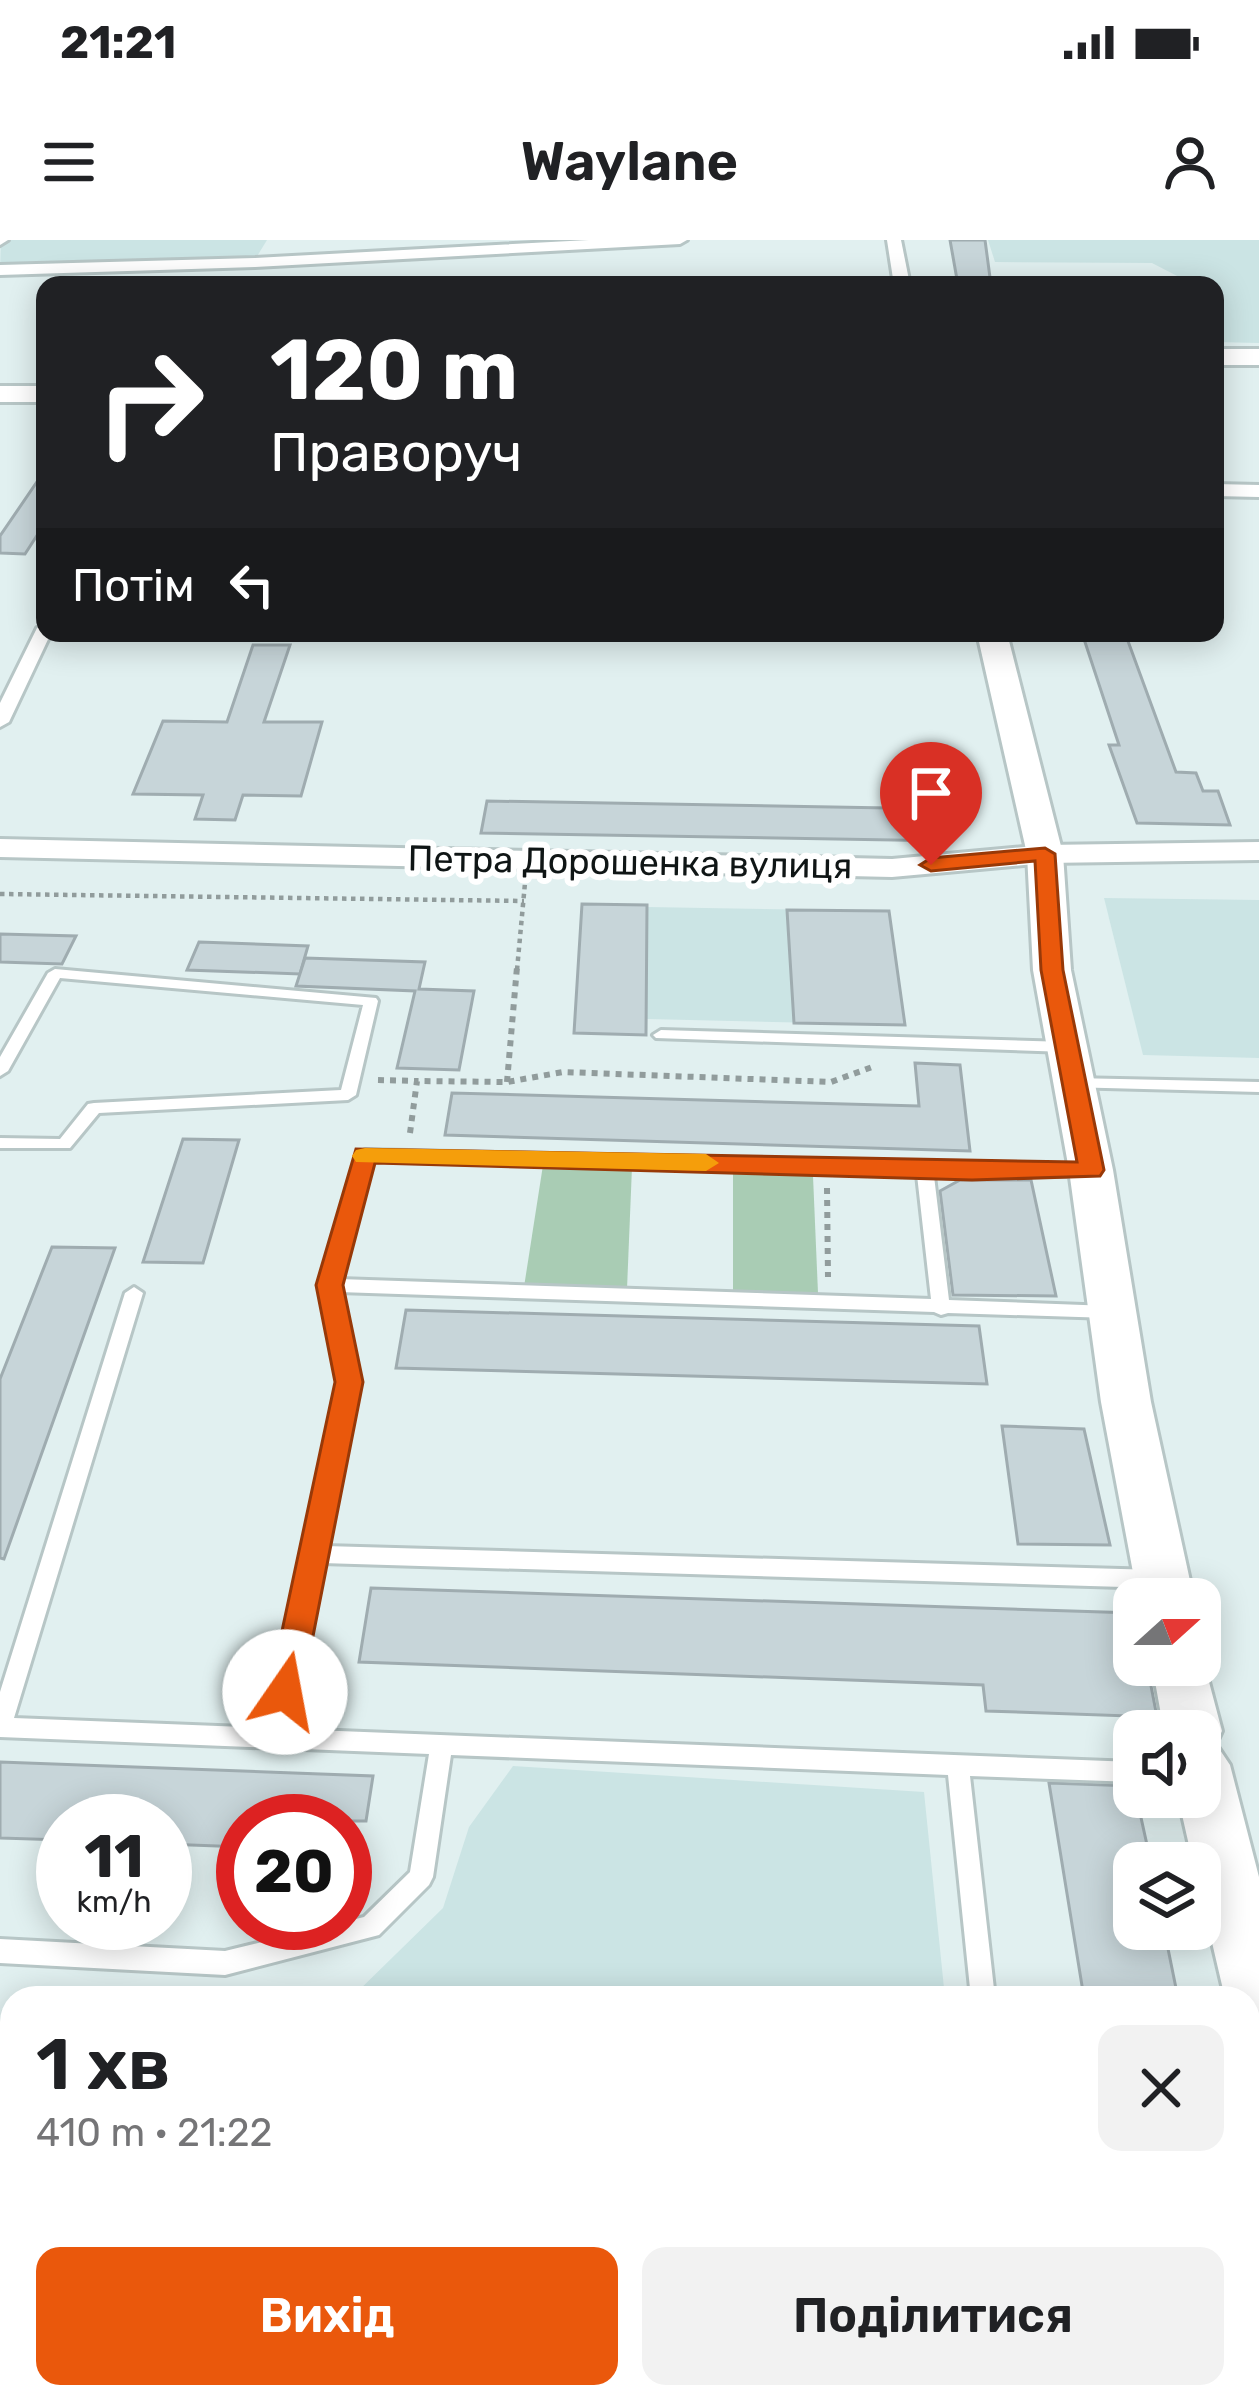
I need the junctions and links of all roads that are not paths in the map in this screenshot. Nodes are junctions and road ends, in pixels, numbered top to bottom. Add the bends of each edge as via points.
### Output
1 (267, 240) edge
2 (680, 240) edge
3 (895, 240) edge
4 (254, 264) junction
5 (0, 270) edge
6 (263, 276) edge
7 (901, 276) edge
8 (1224, 357) edge
9 (1259, 358) edge
10 (0, 394) edge
11 (36, 394) edge
12 (1224, 490) edge
13 (1259, 491) edge
14 (38, 642) edge
15 (994, 642) edge
16 (0, 722) edge
17 (0, 848) edge
18 (1259, 851) edge
19 (1045, 854) junction
20 (661, 1035) dead end
21 (1070, 1065) junction
22 (0, 1071) edge
23 (1259, 1088) edge
24 (0, 1143) edge
25 (925, 1169) junction
26 (1091, 1170) junction
27 (329, 1285) junction
28 (134, 1293) dead end
29 (941, 1309) junction
30 (1113, 1312) junction
31 (315, 1554) junction
32 (1162, 1578) edge
33 (1113, 1587) edge
34 (275, 1738) junction
35 (441, 1745) junction
36 (958, 1766) junction
37 (1113, 1771) edge
38 (1213, 1818) edge
39 (0, 1951) edge
40 (982, 1986) edge
41 (1255, 1986) edge

1 - 4 street
2 - 4 street
3 - 7 street
4 - 5 street
4 - 6 street
8 - 9 highway
10 - 11 highway
12 - 13 street
14 - 16 street
15 - 19 main road
17 - 19 street, Петра Дорошенка вулиця via 892,868
18 - 19 street, Петра Дорошенка вулиця
19 - 21 main road via 1052,970
20 - 21 lane
21 - 23 lane
21 - 26 main road
22 - 24 lane via 55,973 371,1001 347,1095 94,1108 64,1144
25 - 26 lane
25 - 27 lane via 365,1155
25 - 29 lane
26 - 30 main road
27 - 29 lane
27 - 31 lane via 349,1382
28 - 34 lane via 0,1727
29 - 30 lane
30 - 32 main road
31 - 33 lane
31 - 34 lane
34 - 35 lane
35 - 36 lane
35 - 39 lane via 421,1877 371,1927 225,1963
36 - 37 lane
36 - 40 lane
38 - 41 main road

